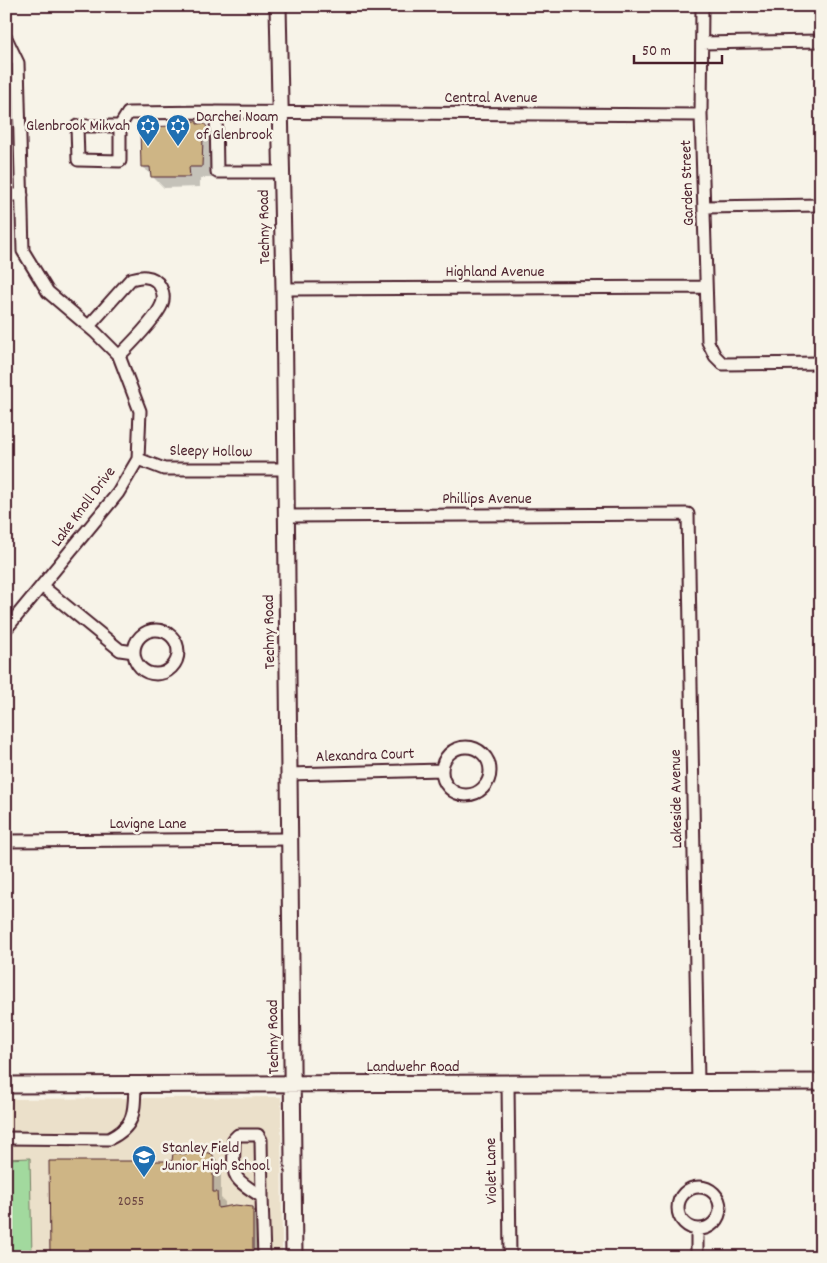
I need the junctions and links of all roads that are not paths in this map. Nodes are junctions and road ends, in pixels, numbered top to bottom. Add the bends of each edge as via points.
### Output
1 (278, 6) edge
2 (702, 6) edge
3 (6, 38) edge
4 (821, 41) edge
5 (702, 43) junction
6 (216, 112) junction
7 (281, 113) junction
8 (701, 115) junction
9 (120, 126) junction
10 (281, 172) junction
11 (6, 195) edge
12 (22, 195) junction
13 (821, 205) edge
14 (705, 206) junction
15 (706, 287) junction
16 (284, 289) junction
17 (89, 326) junction
18 (119, 356) junction
19 (821, 363) edge
20 (138, 460) junction
21 (285, 469) junction
22 (688, 514) joint
23 (286, 516) junction
24 (43, 587) junction
25 (6, 629) edge
26 (134, 652) dead end
27 (442, 770) junction
28 (289, 774) junction
29 (290, 839) junction
30 (6, 841) edge
31 (821, 1082) edge
32 (698, 1083) junction
33 (6, 1084) edge
34 (508, 1084) junction
35 (135, 1085) junction
36 (292, 1085) junction
37 (6, 1138) edge
38 (262, 1197) junction
39 (697, 1229) dead end
40 (264, 1257) edge
41 (294, 1257) edge
42 (510, 1257) edge
43 (697, 1257) edge

1 - 7 main road, Techny Road
2 - 5 street, Garden Street
3 - 12 street, Lake Knoll Drive via 18,63
4 - 5 street
5 - 8 street, Garden Street
6 - 7 street, Central Avenue
6 - 9 street, Central Avenue via 128,113
6 - 10 street via 217,172
7 - 8 street, Central Avenue
7 - 10 main road, Techny Road
8 - 14 street, Garden Street
9 - 9 street via 77,126 78,160 120,161
10 - 16 main road, Techny Road
11 - 12 street
12 - 17 street, Lake Knoll Drive via 23,251 48,292
13 - 14 street
14 - 15 street, Garden Street
15 - 16 street, Highland Avenue
15 - 19 street, Garden Street via 708,342 723,364
16 - 21 main road, Techny Road
17 - 18 street, Lake Knoll Drive
17 - 18 street via 131,279 147,276 157,282 163,291 162,304
18 - 20 street, Lake Knoll Drive via 140,411
20 - 21 street, Sleepy Hollow via 164,469
20 - 24 street, Lake Knoll Drive via 118,493
21 - 23 main road, Techny Road
22 - 23 street, Phillips Avenue
22 - 32 street, Lakeside Avenue
23 - 28 main road, Techny Road
24 - 25 street, Lake Knoll Drive
24 - 26 street via 120,650
27 - 27 street via 448,786 463,795 480,790 489,776 488,764 482,753 466,747 449,754
27 - 28 street, Alexandra Court
28 - 29 main road, Techny Road
29 - 30 street, Lavigne Lane
29 - 36 main road, Techny Road
31 - 32 main road, Landwehr Road
32 - 34 main road, Landwehr Road
33 - 35 main road, Landwehr Road
34 - 36 main road, Landwehr Road
34 - 42 street, Violet Lane
35 - 36 main road, Landwehr Road
35 - 37 street via 132,1119 121,1133 109,1139
36 - 41 main road, Techny Road
38 - 38 street via 261,1140 258,1134 238,1135 234,1139 234,1176
38 - 40 street
39 - 43 street

